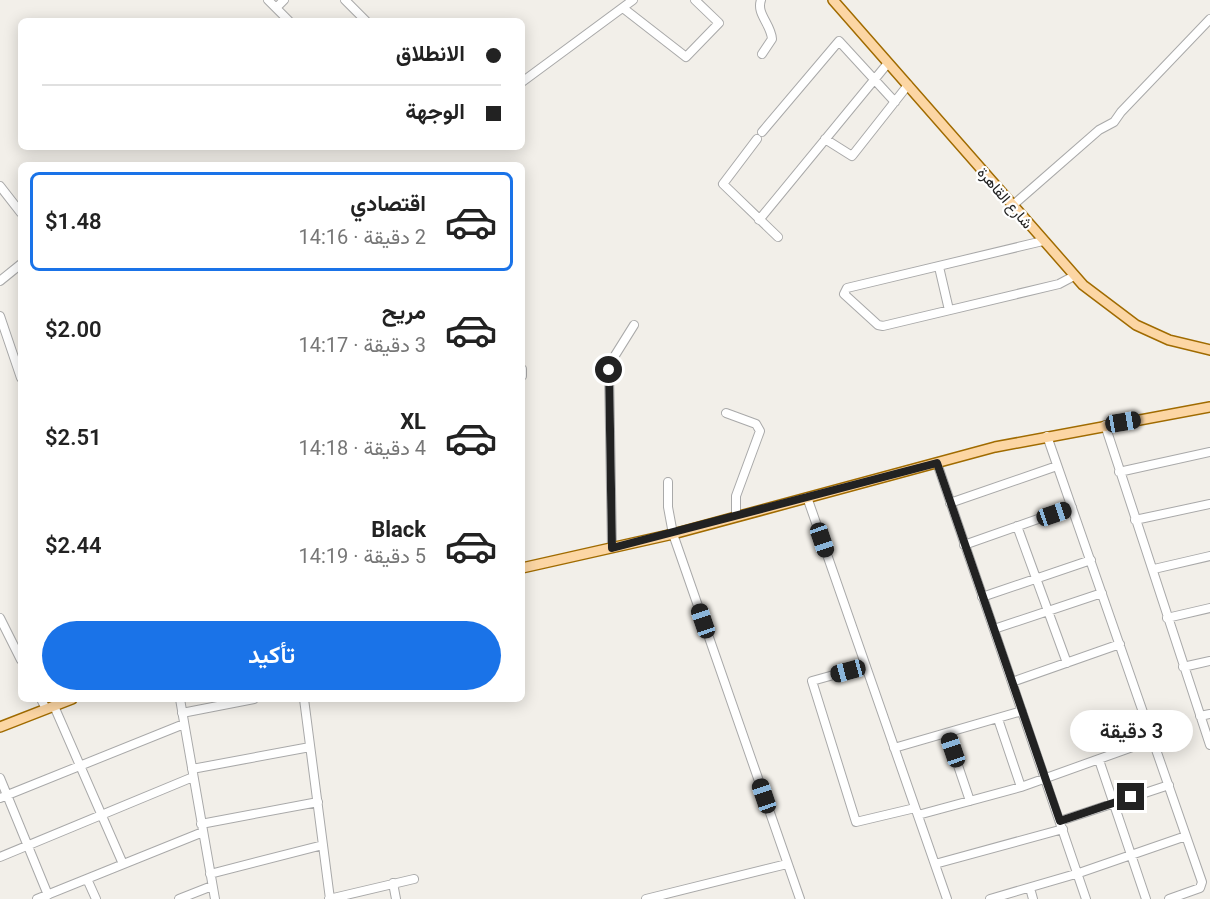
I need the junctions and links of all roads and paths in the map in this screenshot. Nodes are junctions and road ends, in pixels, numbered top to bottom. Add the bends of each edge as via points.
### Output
1 (268, 0) edge
2 (284, 0) edge
3 (345, 0) edge
4 (633, 0) edge
5 (695, 0) edge
6 (760, 0) edge
7 (833, 0) edge
8 (276, 8) junction
9 (623, 8) junction
10 (286, 18) edge
11 (363, 18) edge
12 (1210, 19) edge
13 (762, 54) dead end
14 (888, 63) junction
15 (875, 79) junction
16 (525, 80) edge
17 (908, 85) junction
18 (895, 102) junction
19 (825, 139) junction
20 (0, 186) edge
21 (1012, 206) junction
22 (18, 209) edge
23 (759, 220) junction
24 (778, 237) dead end
25 (1043, 241) junction
26 (18, 266) edge
27 (939, 267) junction
28 (1074, 276) junction
29 (0, 281) edge
30 (949, 310) junction
31 (0, 316) edge
32 (634, 325) dead end
33 (1210, 350) edge
34 (18, 364) edge
35 (1210, 407) edge
36 (726, 413) dead end
37 (1106, 425) junction
38 (1047, 436) junction
39 (1210, 452) edge
40 (937, 463) junction
41 (1057, 466) junction
42 (1119, 472) junction
43 (668, 482) dead end
44 (807, 498) junction
45 (951, 503) junction
46 (1210, 504) edge
47 (1072, 507) junction
48 (736, 516) junction
49 (1135, 520) junction
50 (1017, 526) junction
51 (673, 534) junction
52 (964, 544) junction
53 (612, 548) junction
54 (1210, 556) edge
55 (1091, 560) junction
56 (525, 567) edge
57 (1154, 569) junction
58 (1036, 579) junction
59 (1102, 593) junction
60 (982, 597) junction
61 (1210, 608) edge
62 (1047, 612) junction
63 (0, 618) edge
64 (1167, 618) junction
65 (993, 630) junction
66 (1120, 644) junction
67 (18, 654) edge
68 (1210, 661) edge
69 (1066, 663) junction
70 (866, 666) junction
71 (1182, 667) junction
72 (1012, 682) junction
73 (44, 702) edge
74 (65, 702) edge
75 (180, 702) edge
76 (239, 702) edge
77 (304, 702) edge
78 (50, 708) junction
79 (1022, 711) junction
80 (182, 713) junction
81 (1210, 714) edge
82 (1200, 716) junction
83 (998, 719) junction
84 (184, 724) junction
85 (0, 727) edge
86 (947, 733) junction
87 (1152, 740) junction
88 (1210, 745) edge
89 (310, 747) junction
90 (894, 748) junction
91 (1099, 760) junction
92 (80, 766) junction
93 (193, 773) junction
94 (0, 778) edge
95 (1046, 779) junction
96 (1169, 784) junction
97 (1021, 787) junction
98 (3, 797) edge
99 (970, 801) junction
100 (318, 802) junction
101 (1112, 804) junction
102 (917, 812) junction
103 (101, 815) junction
104 (1062, 825) junction
105 (202, 828) junction
106 (1186, 836) junction
107 (323, 845) junction
108 (28, 846) junction
109 (1131, 855) junction
110 (0, 857) edge
111 (123, 864) junction
112 (788, 864) junction
113 (935, 864) junction
114 (1079, 873) junction
115 (210, 874) junction
116 (87, 879) junction
117 (414, 879) dead end
118 (393, 883) junction
119 (212, 886) junction
120 (1030, 888) junction
121 (48, 895) junction
122 (37, 899) edge
123 (96, 899) edge
124 (179, 899) edge
125 (215, 899) edge
126 (330, 899) edge
127 (396, 899) edge
128 (646, 899) edge
129 (800, 899) edge
130 (947, 899) edge
131 (990, 899) edge
132 (1033, 899) edge
133 (1086, 899) edge
134 (1146, 899) edge
135 (1169, 899) edge

1 - 8 street
2 - 8 street
3 - 11 street
4 - 9 street
5 - 9 street via 719,22 686,57
6 - 13 street via 760,11 772,39
7 - 14 main road, شارع القاهرة
8 - 10 street
9 - 16 street
12 - 21 street via 1114,123 1099,130
14 - 15 street
14 - 17 main road, شارع القاهرة
15 - 18 street
15 - 19 street
15 - 23 street via 838,41 723,184
17 - 18 street
17 - 21 main road, شارع القاهرة
18 - 19 street via 852,156
19 - 23 street
20 - 22 street
21 - 25 main road, شارع القاهرة
23 - 24 street
25 - 27 street
25 - 28 main road, شارع القاهرة
26 - 29 street
27 - 30 street
27 - 30 street via 847,288 844,294 880,326
28 - 30 street via 1059,284
28 - 33 main road, شارع القاهرة via 1136,325 1169,340
31 - 34 street
32 - 53 street via 609,370
35 - 37 main road
36 - 48 street via 756,424 759,431 736,496
37 - 38 main road
37 - 42 street
38 - 40 main road
38 - 41 street
39 - 42 street
40 - 44 main road
40 - 45 street
41 - 45 street
41 - 47 street
42 - 49 street
43 - 51 street
44 - 48 main road
44 - 70 street
45 - 52 street
46 - 49 street
47 - 50 street
47 - 55 street
48 - 51 main road
49 - 57 street
50 - 52 street
50 - 58 street
51 - 53 main road
51 - 112 street
52 - 60 street
53 - 56 main road
54 - 57 street
55 - 58 street
55 - 59 street
57 - 64 street
58 - 60 street
58 - 62 street
59 - 62 street
59 - 66 street
60 - 65 street
61 - 64 street
62 - 65 street
62 - 69 street
63 - 67 street
64 - 71 street
65 - 72 street
66 - 69 street
66 - 87 street
68 - 71 street
69 - 72 street
70 - 90 street
70 - 102 street via 812,681 856,822
71 - 82 street
72 - 79 street
73 - 78 street
74 - 78 main road
75 - 80 street
76 - 80 street
77 - 89 street
78 - 85 main road
78 - 92 street
79 - 83 street
79 - 95 street
80 - 84 street
81 - 82 street
82 - 88 street
83 - 86 street
83 - 97 street
84 - 92 street
84 - 93 street
86 - 90 street
86 - 99 street
87 - 91 street
87 - 96 street
89 - 93 street
89 - 100 street
90 - 102 street
91 - 95 street
91 - 101 street
92 - 98 street
92 - 103 street
93 - 103 street
93 - 105 street
94 - 98 street
95 - 97 street
95 - 104 street
96 - 101 street
96 - 106 street
97 - 99 street
98 - 108 street
99 - 102 street
100 - 105 street
100 - 107 street
101 - 104 street
101 - 109 street
102 - 113 street
103 - 108 street
103 - 111 street
104 - 113 street
104 - 114 street
105 - 111 street
105 - 115 street
106 - 109 street
106 - 135 street via 1202,885
107 - 115 street
107 - 126 street
108 - 110 street
108 - 121 street
109 - 114 street
109 - 134 street
111 - 116 street
112 - 128 street
112 - 129 street
113 - 130 street
114 - 120 street
114 - 133 street
115 - 119 street
116 - 121 street
116 - 123 street
117 - 118 street
118 - 126 street
118 - 127 street
119 - 124 street
119 - 125 street
120 - 131 street
120 - 132 street
121 - 122 street

